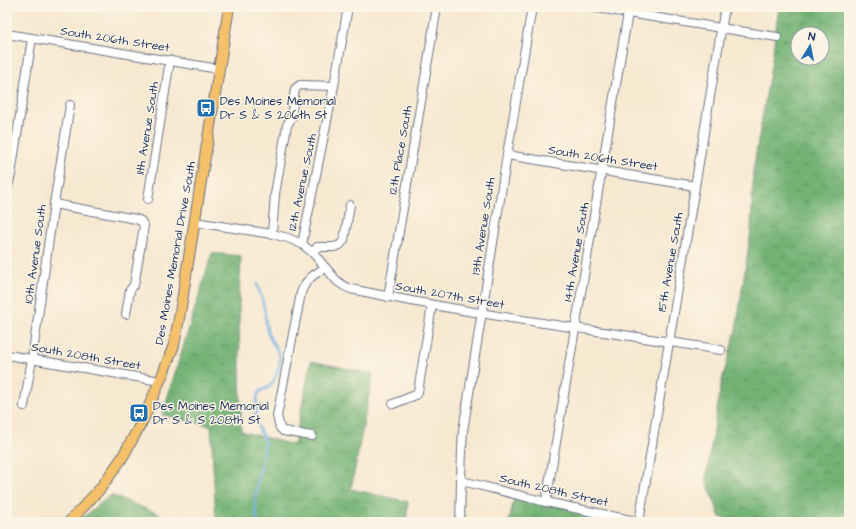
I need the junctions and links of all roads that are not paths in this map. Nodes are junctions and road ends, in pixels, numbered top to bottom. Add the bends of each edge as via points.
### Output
1 (229, 7) edge
2 (348, 7) edge
3 (437, 7) edge
4 (532, 7) edge
5 (591, 7) edge
6 (725, 7) edge
7 (628, 10) edge
8 (722, 28) junction
9 (7, 34) edge
10 (777, 36) dead end
11 (32, 38) junction
12 (170, 60) junction
13 (219, 69) junction
14 (334, 86) junction
15 (70, 105) dead end
16 (507, 155) junction
17 (602, 170) junction
18 (695, 186) junction
19 (7, 190) edge
20 (148, 200) dead end
21 (54, 204) junction
22 (350, 205) dead end
23 (195, 222) junction
24 (272, 234) junction
25 (302, 244) junction
26 (313, 253) junction
27 (326, 268) junction
28 (388, 297) junction
29 (432, 306) junction
30 (126, 314) dead end
31 (481, 314) junction
32 (575, 328) junction
33 (669, 341) junction
34 (720, 350) dead end
35 (7, 355) edge
36 (32, 359) junction
37 (160, 381) junction
38 (393, 404) dead end
39 (24, 406) dead end
40 (312, 436) dead end
41 (462, 481) junction
42 (546, 502) junction
43 (69, 522) edge
44 (460, 522) edge
45 (640, 522) edge

1 - 13 main road, Des Moines Memorial Drive South
2 - 14 street, 12th Avenue South
3 - 28 street, 12th Place South
4 - 16 street, 13th Avenue South
5 - 7 street
6 - 8 street, 15th Avenue South
7 - 8 street
7 - 17 street, 14th Avenue South
8 - 10 street
8 - 18 street, 15th Avenue South
9 - 11 street, South 206th Street
11 - 12 street, South 206th Street
11 - 19 street
12 - 13 street, South 206th Street
12 - 20 street, 11th Avenue South
13 - 23 main road, Des Moines Memorial Drive South
14 - 24 street via 300,85 295,89 276,187
14 - 25 street, 12th Avenue South
15 - 21 street, 10th Avenue South
16 - 17 street, South 206th Street
16 - 31 street, 13th Avenue South
17 - 18 street, South 206th Street
17 - 32 street, 14th Avenue South
18 - 33 street, 15th Avenue South
21 - 30 street via 141,221 144,226 134,285 130,290
21 - 36 street, 10th Avenue South
22 - 26 street via 344,240 334,247 317,247
23 - 24 street, South 207th Street
23 - 37 main road, Des Moines Memorial Drive South via 174,345
24 - 25 street, South 207th Street
25 - 26 street, South 207th Street
26 - 27 street, South 207th Street
27 - 28 street, South 207th Street via 344,286
27 - 40 street via 309,278 301,293 277,416 283,431
28 - 29 street, South 207th Street
29 - 31 street, South 207th Street
29 - 38 street via 418,392
31 - 32 street, South 207th Street
31 - 41 street, 13th Avenue South via 463,431
32 - 33 street, South 207th Street
32 - 42 street, 14th Avenue South
33 - 34 street, South 207th Street
33 - 45 street, 15th Avenue South
35 - 36 street, South 208th Street
36 - 37 street, South 208th Street
36 - 39 street, 10th Avenue South
37 - 43 main road, Des Moines Memorial Drive South via 144,418 122,458 100,489
41 - 42 street, South 208th Street
41 - 44 street, 13th Avenue South
42 - 45 street, South 208th Street

